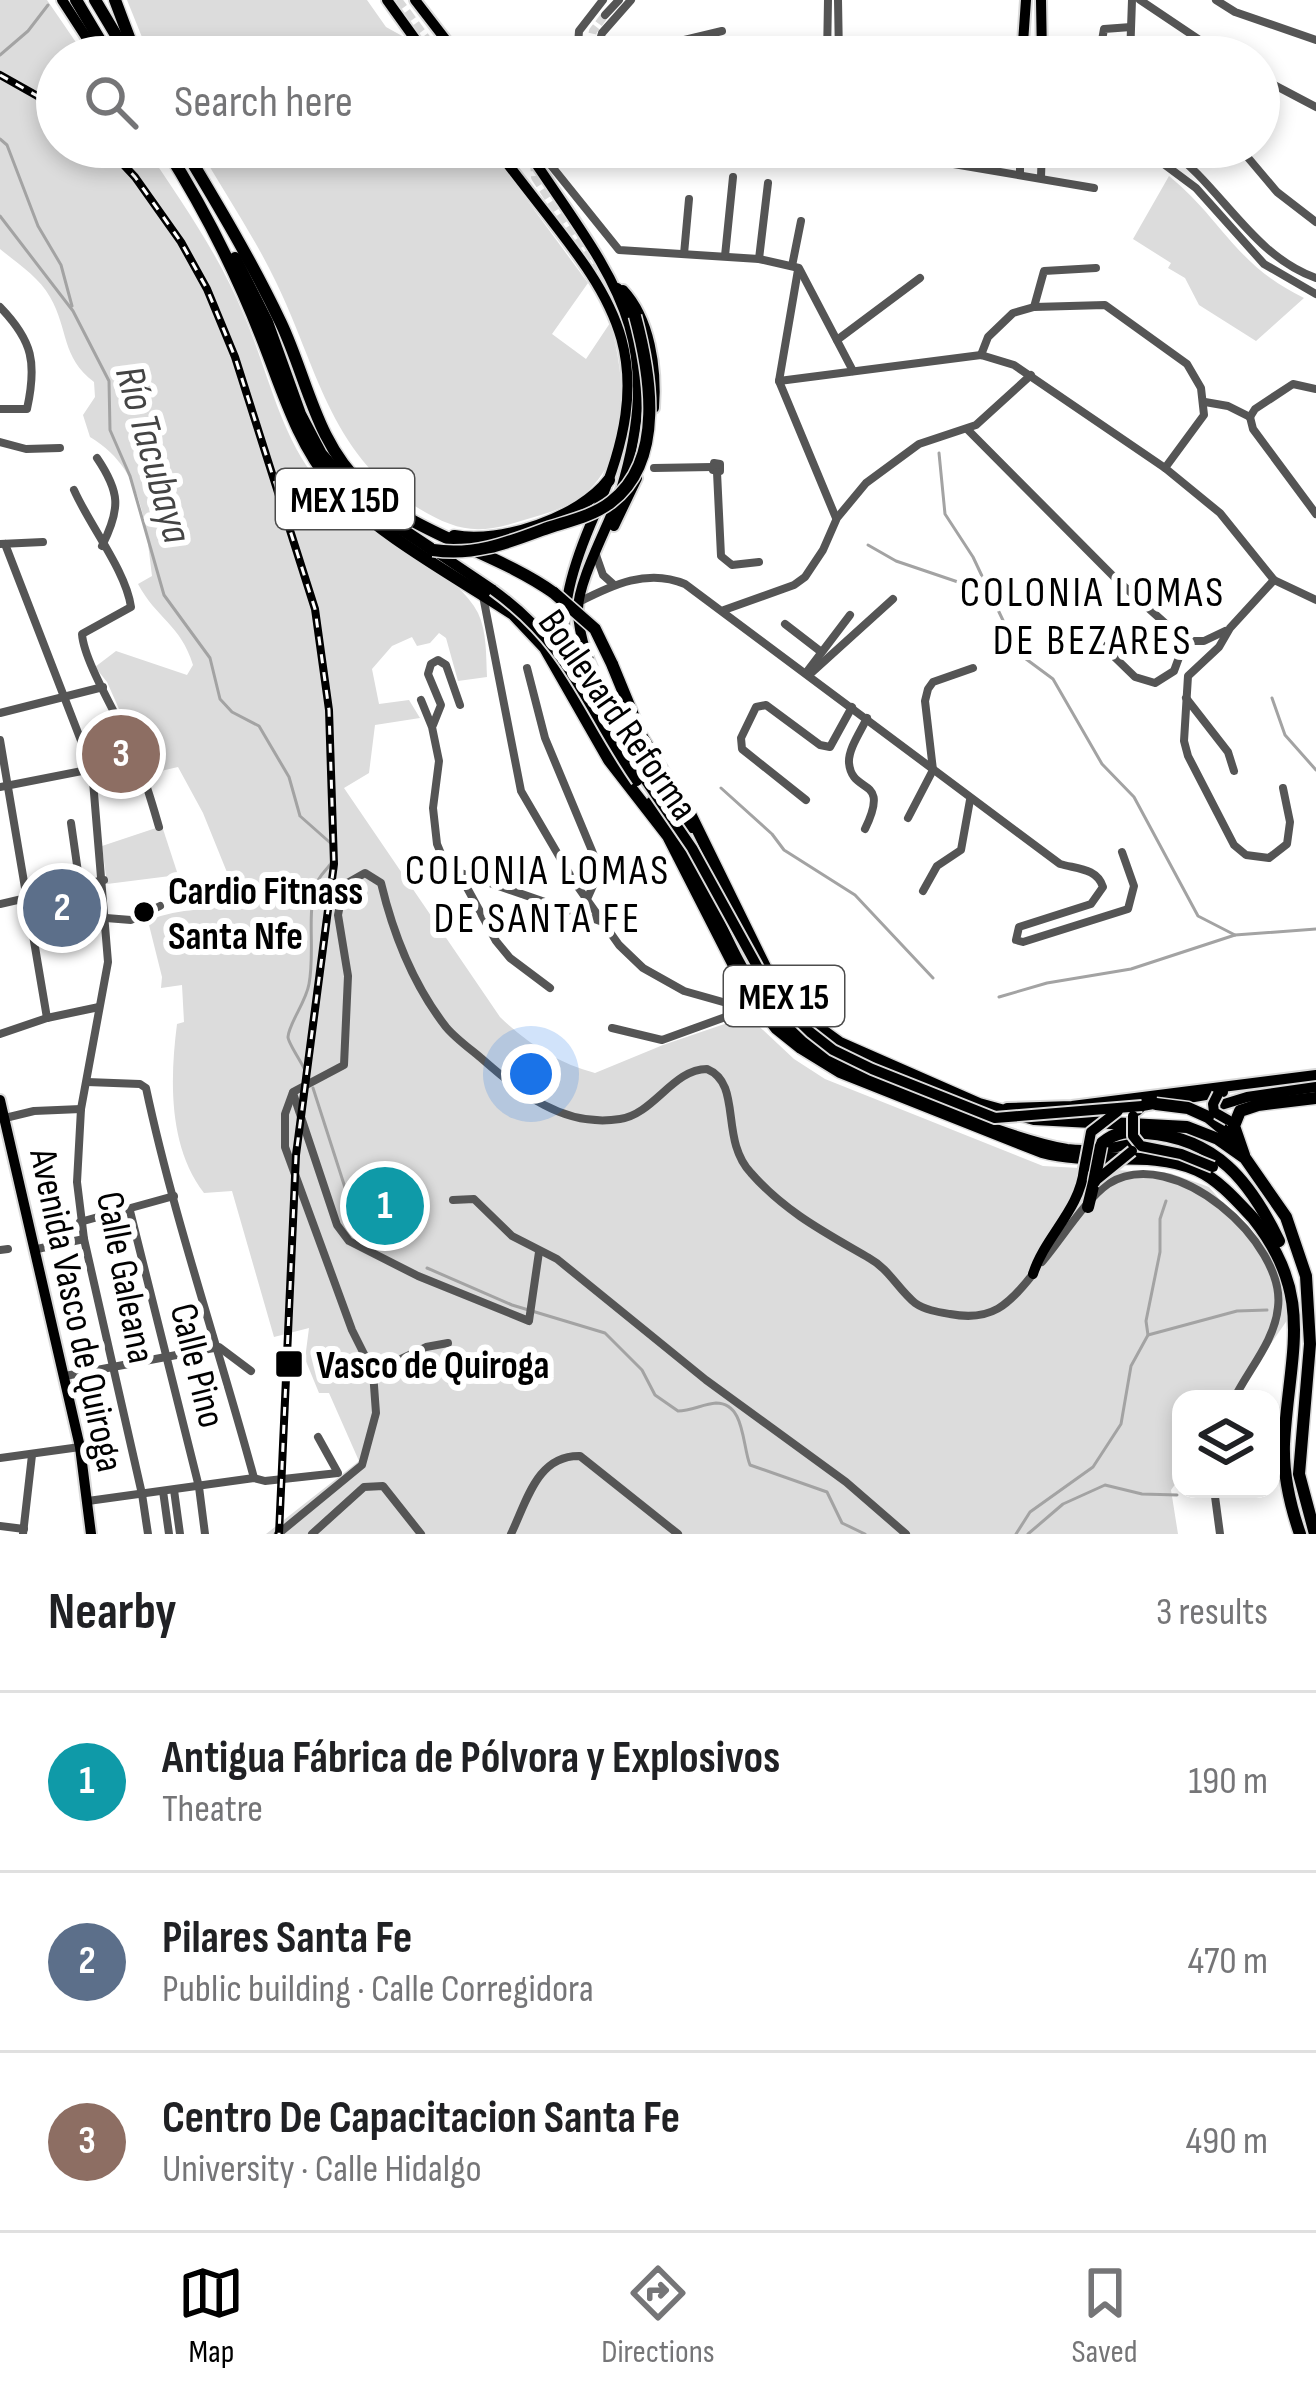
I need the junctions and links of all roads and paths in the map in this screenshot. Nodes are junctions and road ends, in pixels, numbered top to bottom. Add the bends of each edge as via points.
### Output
1 (62, 0) edge
2 (76, 0) edge
3 (95, 0) edge
4 (115, 0) edge
5 (387, 0) edge
6 (418, 0) edge
7 (603, 0) edge
8 (620, 0) edge
9 (631, 0) edge
10 (827, 0) edge
11 (838, 0) edge
12 (1026, 0) edge
13 (1041, 0) edge
14 (1136, 0) edge
15 (1216, 0) edge
16 (605, 15) tunnel mouth
17 (1131, 27) junction
18 (722, 31) dead end
19 (85, 36) edge
20 (97, 36) edge
21 (119, 36) edge
22 (126, 36) edge
23 (413, 36) edge
24 (443, 36) edge
25 (579, 36) edge
26 (601, 36) edge
27 (701, 36) edge
28 (827, 36) edge
29 (839, 36) edge
30 (1023, 36) edge
31 (1042, 36) edge
32 (1103, 36) edge
33 (1131, 36) edge
34 (1192, 36) edge
35 (1316, 40) edge
36 (1280, 88) edge
37 (1316, 107) edge
38 (177, 168) edge
39 (196, 168) edge
40 (512, 168) edge
41 (544, 168) edge
42 (546, 168) edge
43 (975, 168) edge
44 (1020, 168) edge
45 (1041, 168) edge
46 (1169, 168) edge
47 (1193, 168) edge
48 (1257, 168) edge
49 (733, 176) dead end
50 (1020, 176) junction
51 (1041, 177) junction
52 (769, 183) dead end
53 (1094, 188) dead end
54 (689, 199) dead end
55 (801, 221) dead end
56 (1316, 222) edge
57 (210, 223) junction
58 (684, 254) junction
59 (725, 256) junction
60 (759, 260) junction
61 (795, 267) junction
62 (1096, 268) dead end
63 (602, 273) junction
64 (920, 278) dead end
65 (1316, 278) edge
66 (610, 292) junction
67 (1316, 293) edge
68 (1034, 307) junction
69 (2, 312) edge
70 (837, 340) junction
71 (981, 355) junction
72 (853, 370) junction
73 (1031, 375) junction
74 (779, 381) junction
75 (1316, 389) edge
76 (1204, 402) junction
77 (0, 409) edge
78 (1250, 417) junction
79 (967, 429) junction
80 (0, 442) edge
81 (60, 448) dead end
82 (98, 458) dead end
83 (654, 468) dead end
84 (1165, 468) junction
85 (609, 480) junction
86 (74, 490) dead end
87 (1316, 514) edge
88 (837, 518) junction
89 (436, 533) junction
90 (43, 542) dead end
91 (3, 544) edge
92 (103, 546) junction
93 (433, 550) junction
94 (597, 550) junction
95 (759, 562) dead end
96 (1274, 580) junction
97 (613, 584) junction
98 (482, 594) junction
99 (893, 599) dead end
100 (1316, 600) edge
101 (578, 607) junction
102 (723, 610) junction
103 (850, 615) dead end
104 (784, 624) dead end
105 (1230, 628) junction
106 (1098, 641) dead end
107 (1185, 641) junction
108 (820, 651) junction
109 (527, 668) dead end
110 (973, 668) dead end
111 (808, 674) junction
112 (104, 687) junction
113 (1185, 697) junction
114 (576, 698) junction
115 (64, 699) junction
116 (421, 700) dead end
117 (460, 705) dead end
118 (852, 707) junction
119 (0, 712) edge
120 (867, 718) junction
121 (432, 727) junction
122 (0, 740) edge
123 (138, 760) junction
124 (92, 769) junction
125 (933, 770) junction
126 (1234, 771) dead end
127 (5, 786) edge
128 (1283, 788) dead end
129 (806, 800) dead end
130 (970, 800) junction
131 (908, 818) dead end
132 (71, 823) dead end
133 (159, 827) dead end
134 (865, 829) dead end
135 (1122, 852) dead end
136 (709, 856) junction
137 (599, 870) junction
138 (460, 873) junction
139 (646, 878) dead end
140 (104, 880) junction
141 (80, 886) junction
142 (922, 891) dead end
143 (28, 897) junction
144 (588, 897) junction
145 (0, 904) edge
146 (160, 906) dead end
147 (106, 918) junction
148 (604, 922) junction
149 (550, 988) dead end
150 (99, 1006) junction
151 (745, 1010) junction
152 (764, 1013) junction
153 (47, 1018) junction
154 (612, 1028) dead end
155 (0, 1034) edge
156 (1316, 1075) edge
157 (87, 1082) junction
158 (1243, 1083) junction
159 (1316, 1087) edge
160 (297, 1089) junction
161 (1222, 1096) junction
162 (1316, 1097) edge
163 (0, 1100) edge
164 (1149, 1105) junction
165 (998, 1108) junction
166 (80, 1109) junction
167 (1121, 1109) junction
168 (5, 1118) junction
169 (1232, 1118) junction
170 (1085, 1121) junction
171 (1152, 1138) dead end
172 (1238, 1142) junction
173 (1102, 1144) junction
174 (1131, 1148) junction
175 (1070, 1158) junction
176 (1245, 1158) junction
177 (1094, 1182) junction
178 (1242, 1184) junction
179 (174, 1196) junction
180 (453, 1200) dead end
181 (1088, 1207) junction
182 (130, 1210) junction
183 (80, 1222) junction
184 (84, 1238) junction
185 (1049, 1247) junction
186 (37, 1249) junction
187 (539, 1252) junction
188 (1286, 1265) junction
189 (1033, 1274) joint
190 (448, 1343) dead end
191 (219, 1346) junction
192 (165, 1358) junction
193 (112, 1367) junction
194 (251, 1370) dead end
195 (373, 1372) junction
196 (65, 1376) junction
197 (1239, 1390) edge
198 (318, 1437) dead end
199 (80, 1448) junction
200 (32, 1455) junction
201 (0, 1458) edge
202 (254, 1478) junction
203 (199, 1486) junction
204 (174, 1490) junction
205 (163, 1492) junction
206 (142, 1494) junction
207 (1215, 1498) edge
208 (88, 1502) junction
209 (304, 1514) junction
210 (0, 1526) edge
211 (23, 1532) edge
212 (92, 1534) edge
213 (148, 1534) edge
214 (169, 1534) edge
215 (180, 1534) edge
216 (205, 1534) edge
217 (279, 1534) edge
218 (312, 1534) edge
219 (421, 1534) edge
220 (511, 1534) edge
221 (678, 1534) edge
222 (906, 1534) edge
223 (1220, 1534) edge
224 (1300, 1534) edge
225 (1315, 1534) edge

1 - 19 main road
2 - 20 highway
3 - 21 highway
4 - 22 highway
5 - 23 main road
6 - 24 main road
7 - 25 street
8 - 16 street
9 - 26 street
10 - 28 street
11 - 29 street
12 - 30 main road
13 - 31 main road
14 - 17 street
14 - 34 street
15 - 35 street
17 - 32 street via 1104,29
17 - 33 street
18 - 27 street
36 - 37 street
38 - 57 highway, Boulevard Reforma / MEX 15D
39 - 89 highway, Boulevard Reforma / MEX 15D via 253,264 325,436 361,484
40 - 66 main road, MEX 15
41 - 63 main road, MEX 15
42 - 58 street via 616,248
43 - 50 street
44 - 50 street
45 - 51 street
46 - 67 street via 1264,264
47 - 65 street via 1264,248
48 - 56 street
49 - 59 street
50 - 51 street
51 - 53 street
52 - 60 street
54 - 58 street
55 - 61 street
57 - 93 highway via 243,272 321,454 367,506
57 - 98 highway, Boulevard Reforma / MEX 15D via 317,465 356,508
58 - 59 street
59 - 60 street
60 - 61 street
61 - 70 street
61 - 74 street
62 - 68 street via 1044,272
63 - 66 main road, MEX 15
63 - 94 main road via 637,308 656,389 642,466
64 - 70 street
66 - 85 main road, MEX 15 via 630,386
66 - 93 highway, bridge via 635,316 650,390 645,438 626,487 592,513 535,533 462,554
66 - 94 main road, MEX 15 via 639,358 640,402 619,496
68 - 71 street via 1001,322
68 - 76 street via 1105,305 1186,364
69 - 77 street via 24,334 32,374 27,409
70 - 72 street
71 - 72 street
71 - 73 street
72 - 74 street
73 - 79 street
73 - 84 street
74 - 88 street
75 - 78 street via 1293,384
76 - 78 street
76 - 84 street via 1204,415
78 - 87 street
79 - 88 street via 919,444 866,483
79 - 107 street
80 - 81 street
82 - 92 street via 116,486
83 - 95 street via 714,470 721,556 732,565
84 - 96 street via 1220,513
85 - 89 highway via 566,515 508,534 480,540
85 - 114 main road, MEX 15 via 576,558 566,608
86 - 92 street
88 - 102 street via 805,577
89 - 136 highway, Boulevard Reforma / MEX 15D, bridge via 554,593 595,629 642,737
90 - 91 street
91 - 115 street, Calle Galeana
92 - 112 street via 131,607 82,634
93 - 174 main road, bridge via 551,641 677,836 761,996 783,1022 873,1077 1041,1143
94 - 97 street
94 - 101 main road, MEX 15
96 - 100 street
96 - 105 street
97 - 101 street
97 - 102 street via 678,580
98 - 114 highway, Boulevard Reforma / MEX 15D via 535,634
98 - 144 street via 521,791
99 - 111 street
101 - 136 main road, MEX 15 via 599,680 632,745
101 - 167 main road, bridge via 579,649 618,740 692,848 774,997 810,1032 872,1069 995,1118
102 - 111 street
103 - 108 street
104 - 108 street
105 - 107 street
105 - 113 street via 1188,676
106 - 107 street via 1136,677 1155,683 1174,671
108 - 111 street
109 - 137 street via 545,738
110 - 125 street via 928,689
111 - 118 street
112 - 115 street
112 - 123 street
113 - 126 street
113 - 128 street via 1188,755 1246,855 1269,858 1287,844
114 - 152 highway, Boulevard Reforma / MEX 15 via 609,760 676,848
115 - 119 street
115 - 124 street, Calle Galeana
116 - 121 street
117 - 121 street via 446,664 431,664 441,705
118 - 120 street
118 - 129 street via 830,747 766,705 756,707 742,749
120 - 125 street
120 - 134 street via 849,757 875,796
121 - 138 street via 436,844
122 - 127 street
123 - 124 street
123 - 133 street
124 - 127 street
124 - 140 street, Calle Galeana
125 - 130 street
125 - 131 street
127 - 143 street
130 - 135 street via 1060,864 1101,879 1091,904 1019,927 1016,940 1128,909 1135,886
130 - 142 street via 961,850 937,866
132 - 141 street
136 - 165 highway, Boulevard Reforma / MEX 15 via 765,968 811,1022 878,1061
137 - 139 street via 617,863
137 - 144 street
138 - 148 street
138 - 149 street via 496,941
140 - 141 street
140 - 147 street, Calle Galeana
141 - 143 street
143 - 145 street
143 - 153 street
144 - 148 street
146 - 147 street via 130,920
147 - 150 street, Calle Galeana
148 - 151 street via 662,980
150 - 153 street
150 - 157 street, Calle Galeana
151 - 152 street
151 - 154 street via 662,1040
152 - 175 highway, Boulevard Reforma / MEX 15 via 840,1072
153 - 155 street
156 - 158 main road
157 - 166 street, Calle Galeana
157 - 179 street via 146,1088
158 - 161 main road
158 - 165 main road
159 - 161 main road
160 - 187 street via 349,1241 529,1322
160 - 189 street via 344,1065 348,976 338,915 344,885 365,873 381,884 390,921 447,1028 522,1094 550,1110 615,1120 632,1117 691,1072 716,1073 748,1171 797,1218 874,1260 924,1308 962,1317 996,1313
160 - 195 street via 285,1114 285,1147
161 - 164 main road, bridge
161 - 169 main road, bridge via 1214,1112
162 - 169 highway via 1258,1105
163 - 168 main road, Avenida Vasco de Quiroga
164 - 167 main road, bridge
164 - 172 highway, bridge via 1188,1108
164 - 178 main road, bridge via 1131,1123 1136,1142
165 - 170 highway, MEX 15 via 1034,1120
166 - 168 street
166 - 183 street, Calle Galeana
167 - 185 main road, bridge via 1091,1132 1082,1186
168 - 186 main road, Avenida Vasco de Quiroga
169 - 172 highway
170 - 173 highway
170 - 176 highway, MEX 15 via 1187,1126
171 - 174 main road
172 - 176 highway
173 - 177 highway, bridge
173 - 178 highway via 1122,1131 1185,1138 1211,1151
174 - 175 main road
174 - 177 main road, bridge
175 - 188 highway, MEX 15 via 1197,1170 1244,1209
176 - 225 highway, MEX 15 via 1286,1217 1306,1276 1310,1344 1298,1474
177 - 181 highway
178 - 188 highway via 1272,1226
179 - 182 street
179 - 191 street
180 - 187 street via 473,1199
181 - 185 street
181 - 197 street via 1121,1179 1175,1178 1213,1198 1256,1246 1275,1278 1278,1310
182 - 183 street
182 - 192 street, Calle Pino
183 - 184 street, Calle Galeana
184 - 186 street
184 - 193 street, Calle Galeana
185 - 189 main road
186 - 196 main road, Avenida Vasco de Quiroga
187 - 222 street
188 - 224 highway, MEX 15 via 1300,1330 1284,1460
190 - 195 street
191 - 192 street
191 - 194 street
191 - 202 street
192 - 193 street
192 - 203 street, Calle Pino
193 - 196 street
193 - 206 street, Calle Galeana
195 - 209 street via 376,1413 362,1465
196 - 199 main road, Avenida Vasco de Quiroga
198 - 202 street via 338,1473
199 - 200 street
199 - 208 main road, Avenida Vasco de Quiroga
200 - 201 street
200 - 211 street
202 - 203 street
203 - 204 street
203 - 216 street, Calle Pino
204 - 205 street
204 - 215 street
205 - 206 street
205 - 214 street
206 - 208 street
206 - 213 street, Calle Galeana
207 - 223 street
208 - 212 main road, Avenida Vasco de Quiroga
209 - 217 street
209 - 218 street
210 - 211 street
218 - 219 street via 373,1484
220 - 221 street via 548,1463 571,1455

